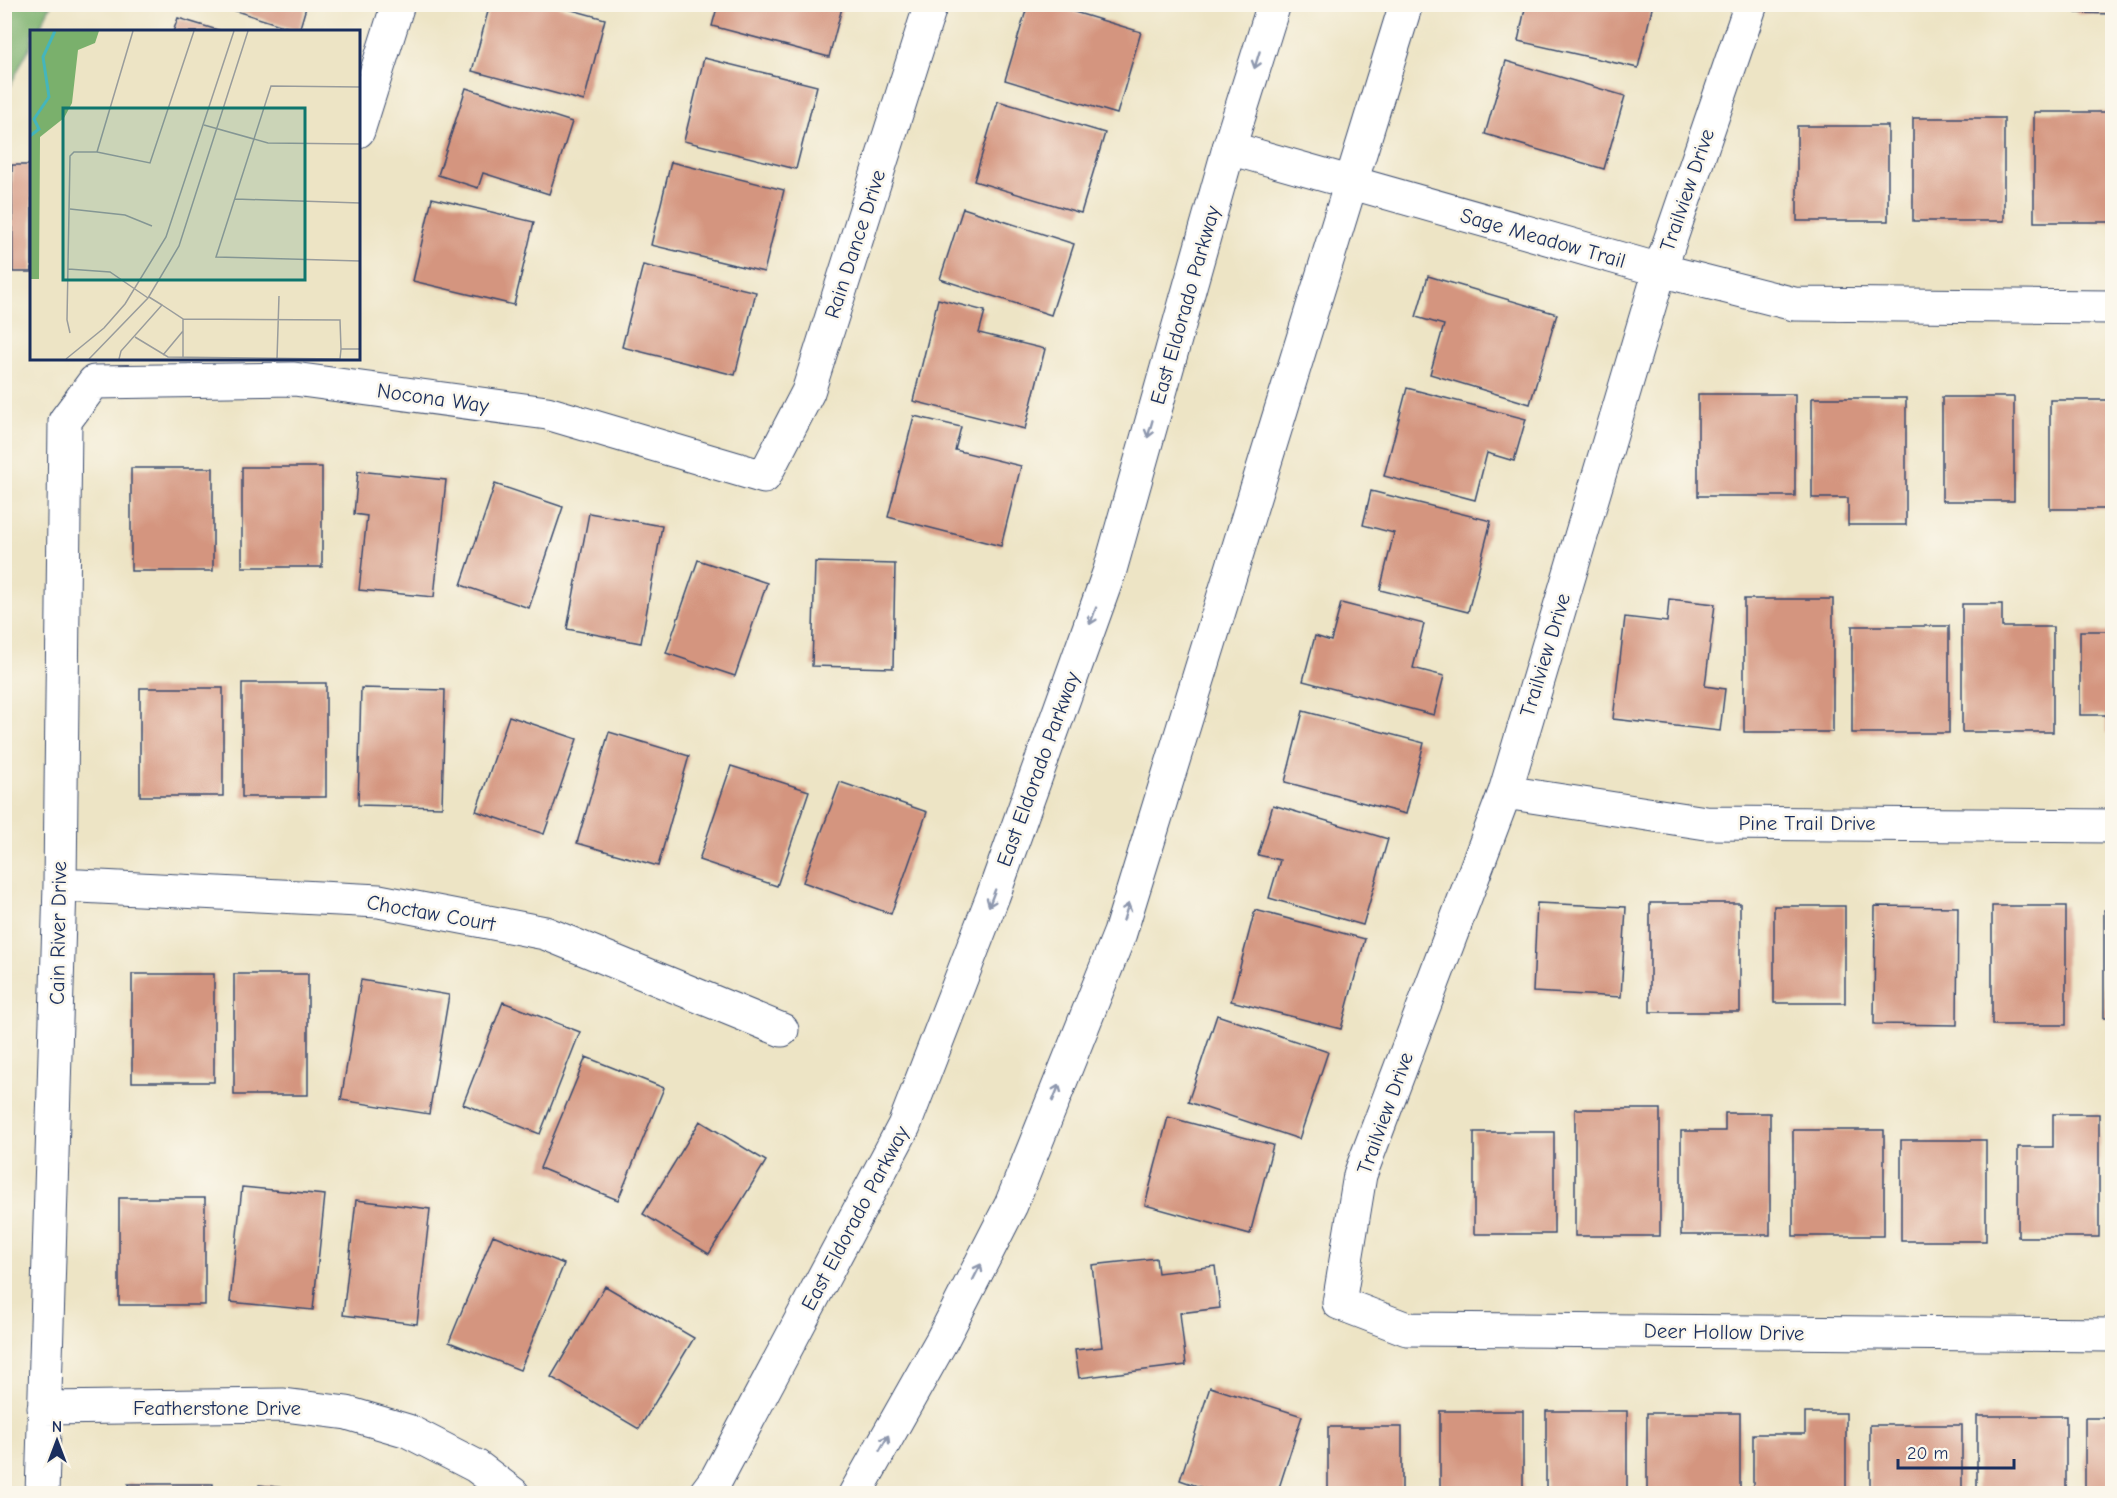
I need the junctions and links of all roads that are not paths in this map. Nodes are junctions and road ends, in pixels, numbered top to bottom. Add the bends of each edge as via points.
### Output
1 (398, 4) edge
2 (931, 4) edge
3 (1274, 4) edge
4 (1406, 4) edge
5 (1751, 4) edge
6 (360, 125) edge
7 (1229, 148) junction
8 (1351, 184) junction
9 (1660, 270) junction
10 (2112, 307) edge
11 (297, 369) edge
12 (94, 382) joint
13 (764, 477) joint
14 (1505, 792) junction
15 (2112, 826) edge
16 (60, 885) junction
17 (782, 1030) dead end
18 (1340, 1303) joint
19 (2112, 1335) edge
20 (44, 1408) junction
21 (42, 1494) edge
22 (513, 1494) edge
23 (705, 1494) edge
24 (855, 1494) edge

1 - 6 street
2 - 13 street, Rain Dance Drive via 808,392
3 -> 7 street, East Eldorado Parkway
4 - 8 street
5 - 9 street, Trailview Drive
7 - 8 street, Sage Meadow Trail
7 -> 23 street, East Eldorado Parkway via 1110,570 993,896 904,1126
8 - 9 street, Sage Meadow Trail
24 -> 8 street via 942,1340 1011,1205 1120,933
9 - 10 street, Sage Meadow Trail via 1794,304
9 - 14 street, Trailview Drive
11 - 12 street, Nocona Way
11 - 13 street, Nocona Way via 547,413
12 - 16 street, Cain River Drive via 65,422
14 - 15 street, Pine Trail Drive via 1706,823
14 - 18 street, Trailview Drive via 1360,1175
16 - 17 street, Choctaw Court via 379,901 545,933
16 - 20 street, Cain River Drive
18 - 19 street, Deer Hollow Drive via 1407,1329
20 - 21 street, Cain River Drive
20 - 22 street, Featherstone Drive via 284,1405 347,1413 408,1431 476,1466

